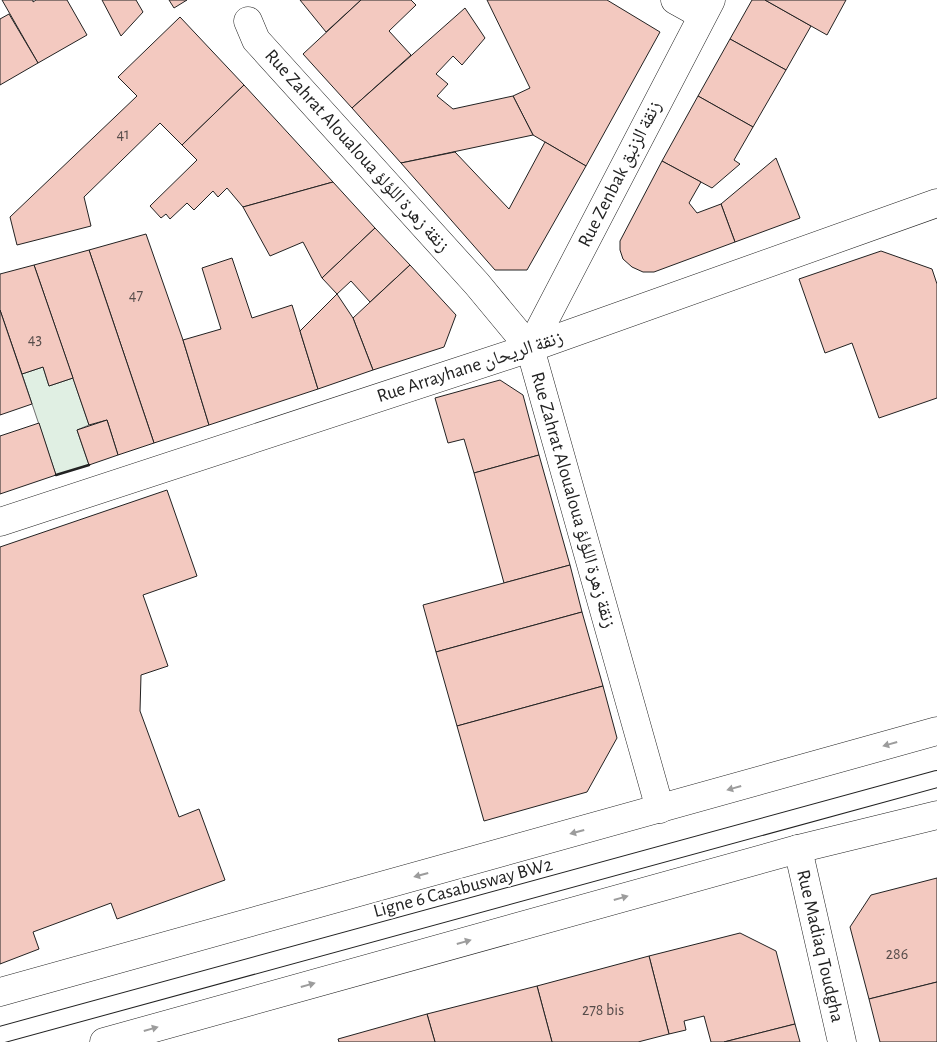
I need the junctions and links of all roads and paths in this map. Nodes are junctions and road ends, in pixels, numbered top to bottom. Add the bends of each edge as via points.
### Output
1 (675, 0) edge
2 (706, 8) edge
3 (248, 20) dead end
4 (937, 203) edge
5 (530, 348) junction
6 (0, 522) edge
7 (937, 731) edge
8 (937, 780) edge
9 (660, 809) junction
10 (937, 815) edge
11 (798, 849) junction
12 (0, 992) edge
13 (0, 1036) edge
14 (104, 1042) edge
15 (842, 1042) edge

1 - 2 street
2 - 5 street, Rue Zenbak زنقة الزنبق
3 - 5 street, Rue Zahrat Aloualoua زنقة زهرة اللؤلؤ via 256,40 477,284
4 - 5 street, Rue Arrayhane زنقة الريحان
5 - 6 street, Rue Arrayhane زنقة الريحان
5 - 9 street, Rue Zahrat Aloualoua زنقة زهرة اللؤلؤ
7 -> 9 street
8 - 13 lane, Ligne 6 Casabusway BW2
9 -> 12 street
10 - 11 street
14 -> 11 street
11 - 15 street, Rue Madiaq Toudgha

